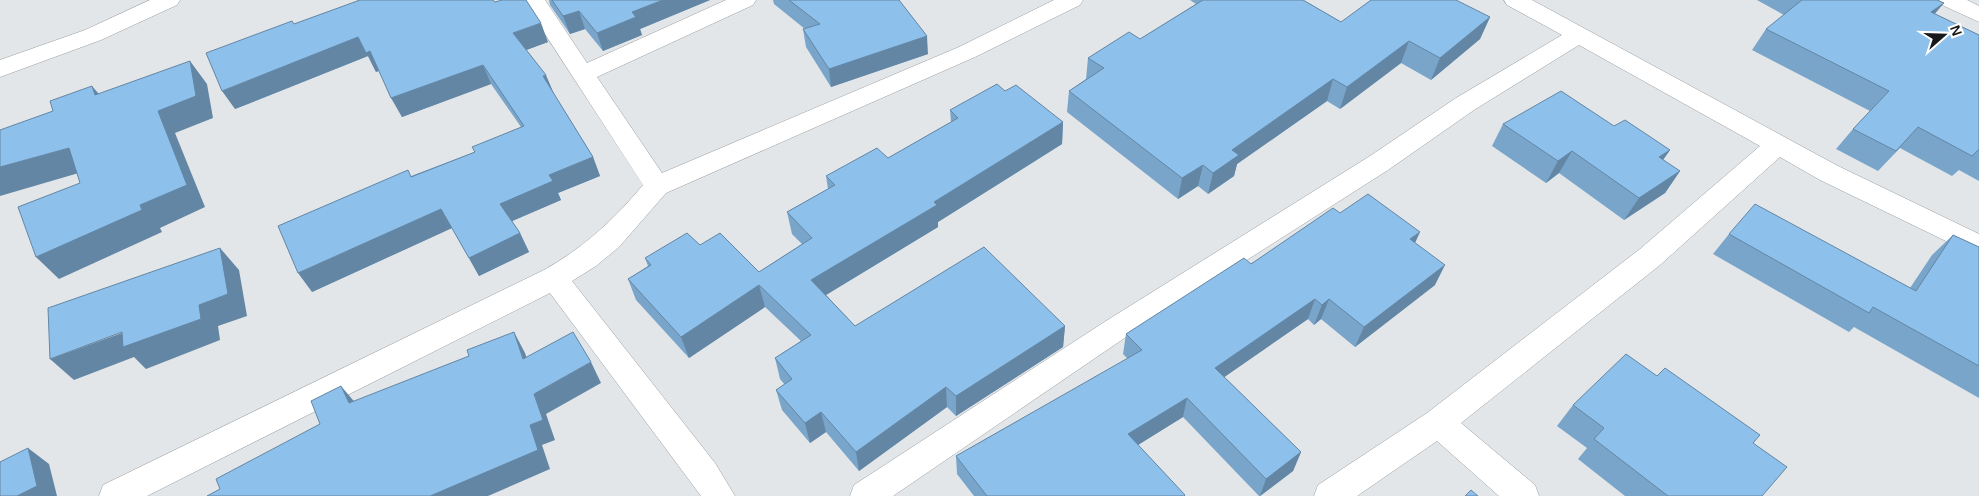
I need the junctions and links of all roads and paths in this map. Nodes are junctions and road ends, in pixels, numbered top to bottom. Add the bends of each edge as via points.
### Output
1 (169, 0) edge
2 (534, 0) edge
3 (745, 0) edge
4 (1072, 0) edge
5 (1515, 0) edge
6 (1950, 0) edge
7 (1979, 15) edge
8 (1578, 35) junction
9 (0, 69) edge
10 (583, 74) junction
11 (1778, 144) junction
12 (657, 186) junction
13 (1979, 246) edge
14 (554, 278) junction
15 (1438, 423) junction
16 (116, 496) edge
17 (719, 496) edge
18 (866, 496) edge
19 (1330, 496) edge
20 (1523, 496) edge

1 - 9 street via 93,35
2 - 10 street
3 - 10 street
4 - 12 street via 967,52
5 - 8 street
6 - 7 street
8 - 11 street
8 - 18 street via 1116,329
10 - 12 street
11 - 13 street via 1829,173
11 - 15 street via 1650,257
12 - 14 street via 612,237 590,256
14 - 16 street
14 - 17 street
15 - 19 street
15 - 20 street

